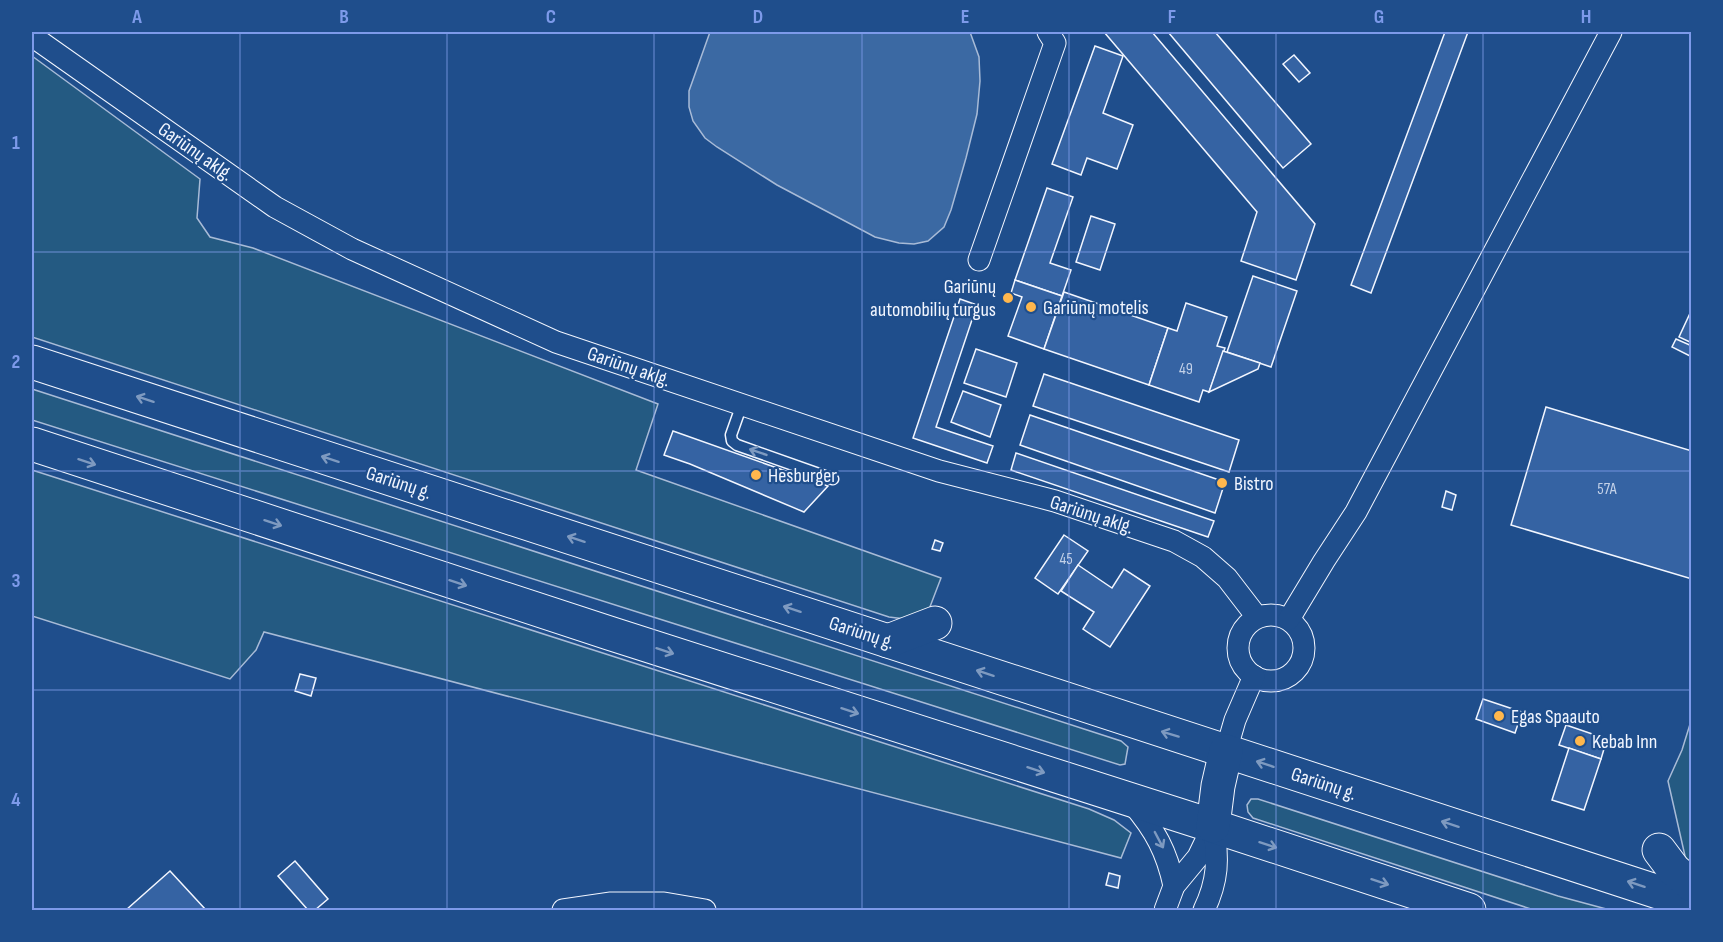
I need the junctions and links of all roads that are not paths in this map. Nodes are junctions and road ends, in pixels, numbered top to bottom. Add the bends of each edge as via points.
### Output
1 (1048, 32) edge
2 (1611, 32) edge
3 (32, 36) edge
4 (979, 260) dead end
5 (32, 362) edge
6 (742, 404) junction
7 (32, 444) edge
8 (833, 479) dead end
9 (1257, 617) junction
10 (1289, 619) junction
11 (935, 623) dead end
12 (888, 640) junction
13 (1254, 676) junction
14 (1226, 751) junction
15 (1130, 801) junction
16 (1213, 826) junction
17 (1659, 850) dead end
18 (1692, 885) edge
19 (1174, 886) junction
20 (1692, 903) edge
21 (563, 910) edge
22 (705, 910) edge
23 (1165, 910) edge
24 (1204, 910) edge
25 (1469, 910) edge

1 - 4 street via 1055,43
2 - 10 street via 1356,512
3 - 6 street, Gariūnų aklg. via 275,207 352,249 556,342
12 -> 5 highway, Gariūnų g.
8 -> 6 lane via 732,441
6 - 9 street, Gariūnų aklg. via 939,471 1055,501 1174,541 1203,557 1227,578
7 -> 15 highway
9 - 10 street via 1268,614
9 - 13 street via 1241,632 1238,642 1241,661
10 - 13 street via 1303,636 1305,646 1299,667 1273,681
11 - 12 highway
14 -> 12 highway, Gariūnų g.
13 - 14 street
14 - 16 highway
20 -> 14 highway, Gariūnų g.
15 - 16 highway
15 -> 19 street via 1161,843
16 - 19 street via 1198,857
16 - 24 street via 1217,867 1212,894
16 -> 25 highway
17 - 18 highway
19 - 23 street
21 - 22 street via 611,903 664,903

